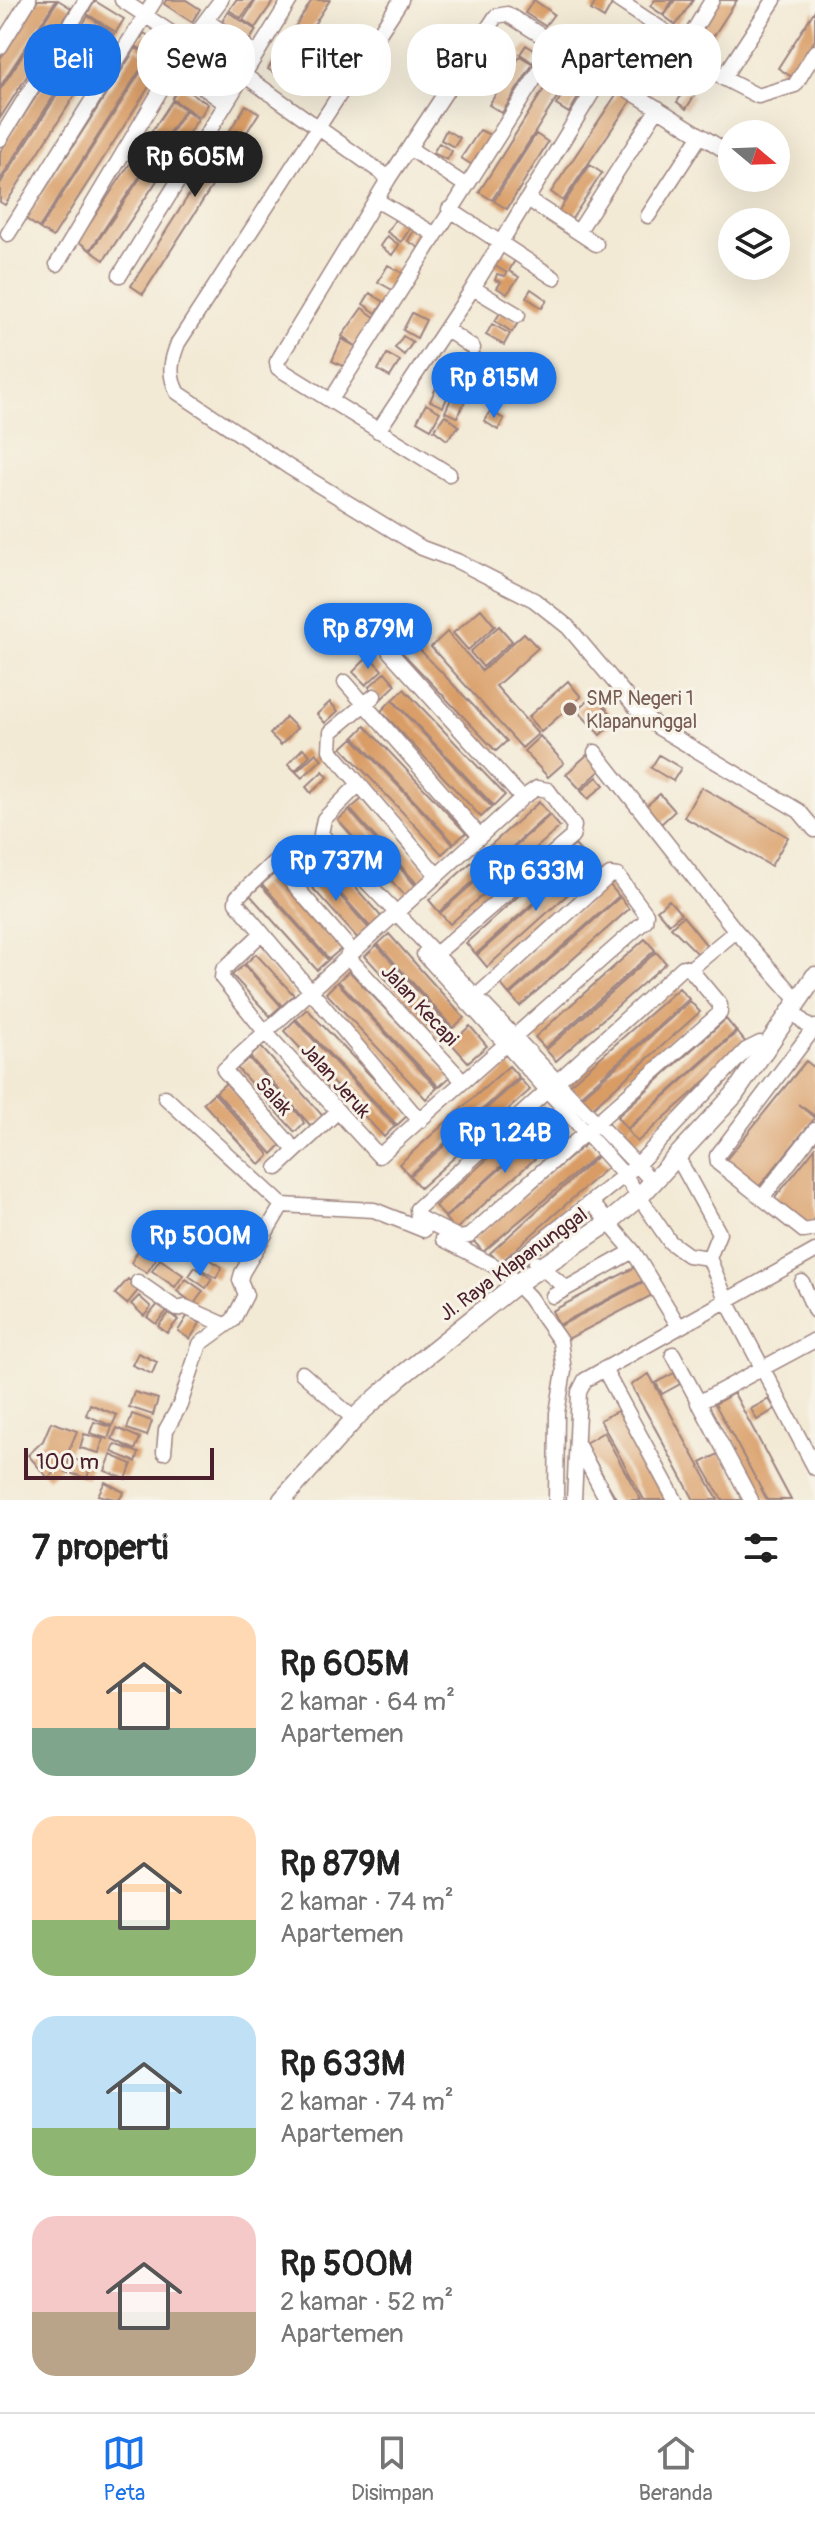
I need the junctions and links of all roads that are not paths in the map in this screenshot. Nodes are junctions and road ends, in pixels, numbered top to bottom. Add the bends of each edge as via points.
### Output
1 (29, 0) edge
2 (86, 0) edge
3 (122, 0) edge
4 (155, 0) edge
5 (221, 0) edge
6 (290, 0) edge
7 (401, 0) edge
8 (618, 0) edge
9 (712, 0) edge
10 (774, 0) edge
11 (636, 5) edge
12 (145, 15) junction
13 (207, 21) junction
14 (158, 24) edge
15 (205, 24) edge
16 (212, 24) edge
17 (659, 24) edge
18 (698, 24) edge
19 (532, 30) edge
20 (0, 47) edge
21 (815, 52) edge
22 (255, 53) edge
23 (723, 78) joint
24 (532, 82) edge
25 (255, 83) edge
26 (159, 96) edge
27 (215, 96) edge
28 (230, 96) edge
29 (591, 96) edge
30 (638, 96) edge
31 (225, 103) junction
32 (658, 108) junction
33 (316, 128) junction
34 (700, 136) junction
35 (0, 139) edge
36 (718, 147) edge
37 (409, 148) junction
38 (389, 178) junction
39 (465, 185) junction
40 (529, 200) junction
41 (378, 201) junction
42 (449, 209) junction
43 (648, 216) dead end
44 (578, 232) junction
45 (8, 234) dead end
46 (434, 234) junction
47 (502, 243) junction
48 (596, 244) dead end
49 (57, 264) dead end
50 (120, 275) dead end
51 (554, 278) dead end
52 (473, 288) junction
53 (518, 315) dead end
54 (446, 329) junction
55 (473, 348) dead end
56 (331, 400) junction
57 (378, 431) junction
58 (449, 474) dead end
59 (389, 651) dead end
60 (345, 682) dead end
61 (369, 700) junction
62 (595, 752) dead end
63 (358, 785) junction
64 (522, 798) junction
65 (815, 830) edge
66 (479, 835) junction
67 (436, 874) junction
68 (393, 914) junction
69 (736, 931) junction
70 (261, 934) junction
71 (350, 954) junction
72 (433, 957) junction
73 (690, 969) junction
74 (815, 976) edge
75 (308, 990) junction
76 (473, 1000) junction
77 (794, 1004) junction
78 (814, 1028) edge
79 (265, 1032) junction
80 (510, 1040) junction
81 (768, 1047) junction
82 (463, 1081) junction
83 (552, 1086) junction
84 (165, 1097) dead end
85 (338, 1111) junction
86 (420, 1121) junction
87 (589, 1128) junction
88 (815, 1130) edge
89 (295, 1150) junction
90 (678, 1158) junction
91 (277, 1168) dead end
92 (630, 1171) junction
93 (653, 1182) junction
94 (640, 1196) junction
95 (762, 1198) junction
96 (591, 1202) junction
97 (282, 1205) junction
98 (608, 1223) junction
99 (815, 1229) edge
100 (528, 1251) junction
101 (633, 1251) junction
102 (815, 1251) edge
103 (709, 1258) junction
104 (539, 1268) junction
105 (510, 1278) junction
106 (138, 1282) dead end
107 (802, 1282) dead end
108 (726, 1299) junction
109 (815, 1311) edge
110 (225, 1325) junction
111 (678, 1325) junction
112 (815, 1340) edge
113 (673, 1354) dead end
114 (762, 1367) junction
115 (604, 1369) junction
116 (302, 1373) dead end
117 (698, 1403) junction
118 (354, 1419) junction
119 (576, 1442) junction
120 (164, 1452) dead end
121 (815, 1468) edge
122 (282, 1500) edge
123 (556, 1500) edge
124 (574, 1500) edge
125 (607, 1500) edge
126 (675, 1500) edge
127 (751, 1500) edge

1 - 20 street
2 - 35 street
3 - 12 street
4 - 12 street
5 - 13 street
6 - 22 street
7 - 33 street
8 - 11 street
9 - 18 street
10 - 23 street
11 - 17 street
12 - 14 street
12 - 45 street
13 - 15 street
13 - 16 street
19 - 37 street via 499,14
21 - 23 street via 795,85 761,97
24 - 39 street
25 - 33 street
26 - 49 street
27 - 31 street
28 - 31 street
29 - 40 street
30 - 32 street
31 - 50 street
32 - 34 street
32 - 44 street
33 - 38 street
33 - 65 street via 178,343 170,367 177,392 422,548 534,600 568,627 659,728 799,811
34 - 36 street
34 - 43 street
37 - 38 street
37 - 39 street
38 - 41 street
39 - 42 street
40 - 44 street
40 - 47 street
41 - 46 street
41 - 56 street via 277,362 278,368
42 - 46 street
42 - 47 street
44 - 48 street
46 - 56 street
47 - 51 street
47 - 52 street
52 - 53 street
52 - 54 street
54 - 55 street
54 - 57 street
56 - 57 street
57 - 58 street
59 - 64 street
60 - 61 street
61 - 63 street via 328,739 330,750
61 - 66 street
62 - 69 street
63 - 67 street
63 - 68 street via 324,819 321,834
64 - 66 street
64 - 72 street via 537,788 548,790 574,833
66 - 67 street
67 - 68 street
68 - 71 street
68 - 72 street
69 - 73 street
69 - 77 street
70 - 71 street, Jalan Kecapi via 236,902 274,862
70 - 75 street
70 - 79 street, Jalan Jeruk via 223,970 222,978
71 - 75 street
71 - 82 street, Jalan Kecapi
72 - 76 street
73 - 83 street via 683,967
73 - 87 street via 720,1005 720,1013
74 - 77 street, Jl. Raya Klapanunggal
75 - 79 street
75 - 86 street
76 - 80 street
76 - 80 street via 610,875 618,876 646,914 645,921
77 - 78 street
77 - 81 street, Jl. Raya Klapanunggal
78 - 95 street via 717,1156 718,1163
79 - 85 street, Jalan Jeruk
79 - 89 street, Salak via 224,1070
80 - 82 street
80 - 83 street
81 - 90 street, Jl. Raya Klapanunggal
81 - 92 street via 760,1043 746,1050
82 - 86 street
83 - 87 street
83 - 87 street via 417,1209 418,1217 460,1238 469,1236
84 - 97 street
85 - 86 street, Jalan Jeruk via 377,1155
85 - 89 street
87 - 92 street
88 - 95 street
89 - 91 street
90 - 93 street, Jl. Raya Klapanunggal
90 - 103 street via 719,1233
92 - 93 street
92 - 94 street
92 - 96 street
93 - 94 street, Jl. Raya Klapanunggal
94 - 98 street, Jl. Raya Klapanunggal
94 - 103 street via 677,1250
95 - 99 street via 804,1231
96 - 98 street
96 - 100 street
97 - 105 street via 374,1210 409,1222
97 - 110 street via 242,1273 246,1295
98 - 101 street
98 - 104 street, Jl. Raya Klapanunggal
100 - 104 street
100 - 105 street
101 - 104 street via 560,1292
101 - 111 street
102 - 108 street
103 - 108 street
104 - 105 street, Jl. Raya Klapanunggal
105 - 118 street, Jl. Raya Klapanunggal
105 - 123 street via 554,1328 564,1351
106 - 110 street via 177,1309 185,1307
107 - 109 street
108 - 111 street
108 - 114 street
110 - 120 street via 200,1344 166,1430
111 - 115 street
112 - 114 street
113 - 117 street
114 - 117 street
114 - 121 street
115 - 119 street via 581,1385
115 - 126 street
116 - 118 street
117 - 127 street
118 - 122 street, Jl. Raya Klapanunggal
119 - 124 street
119 - 125 street

